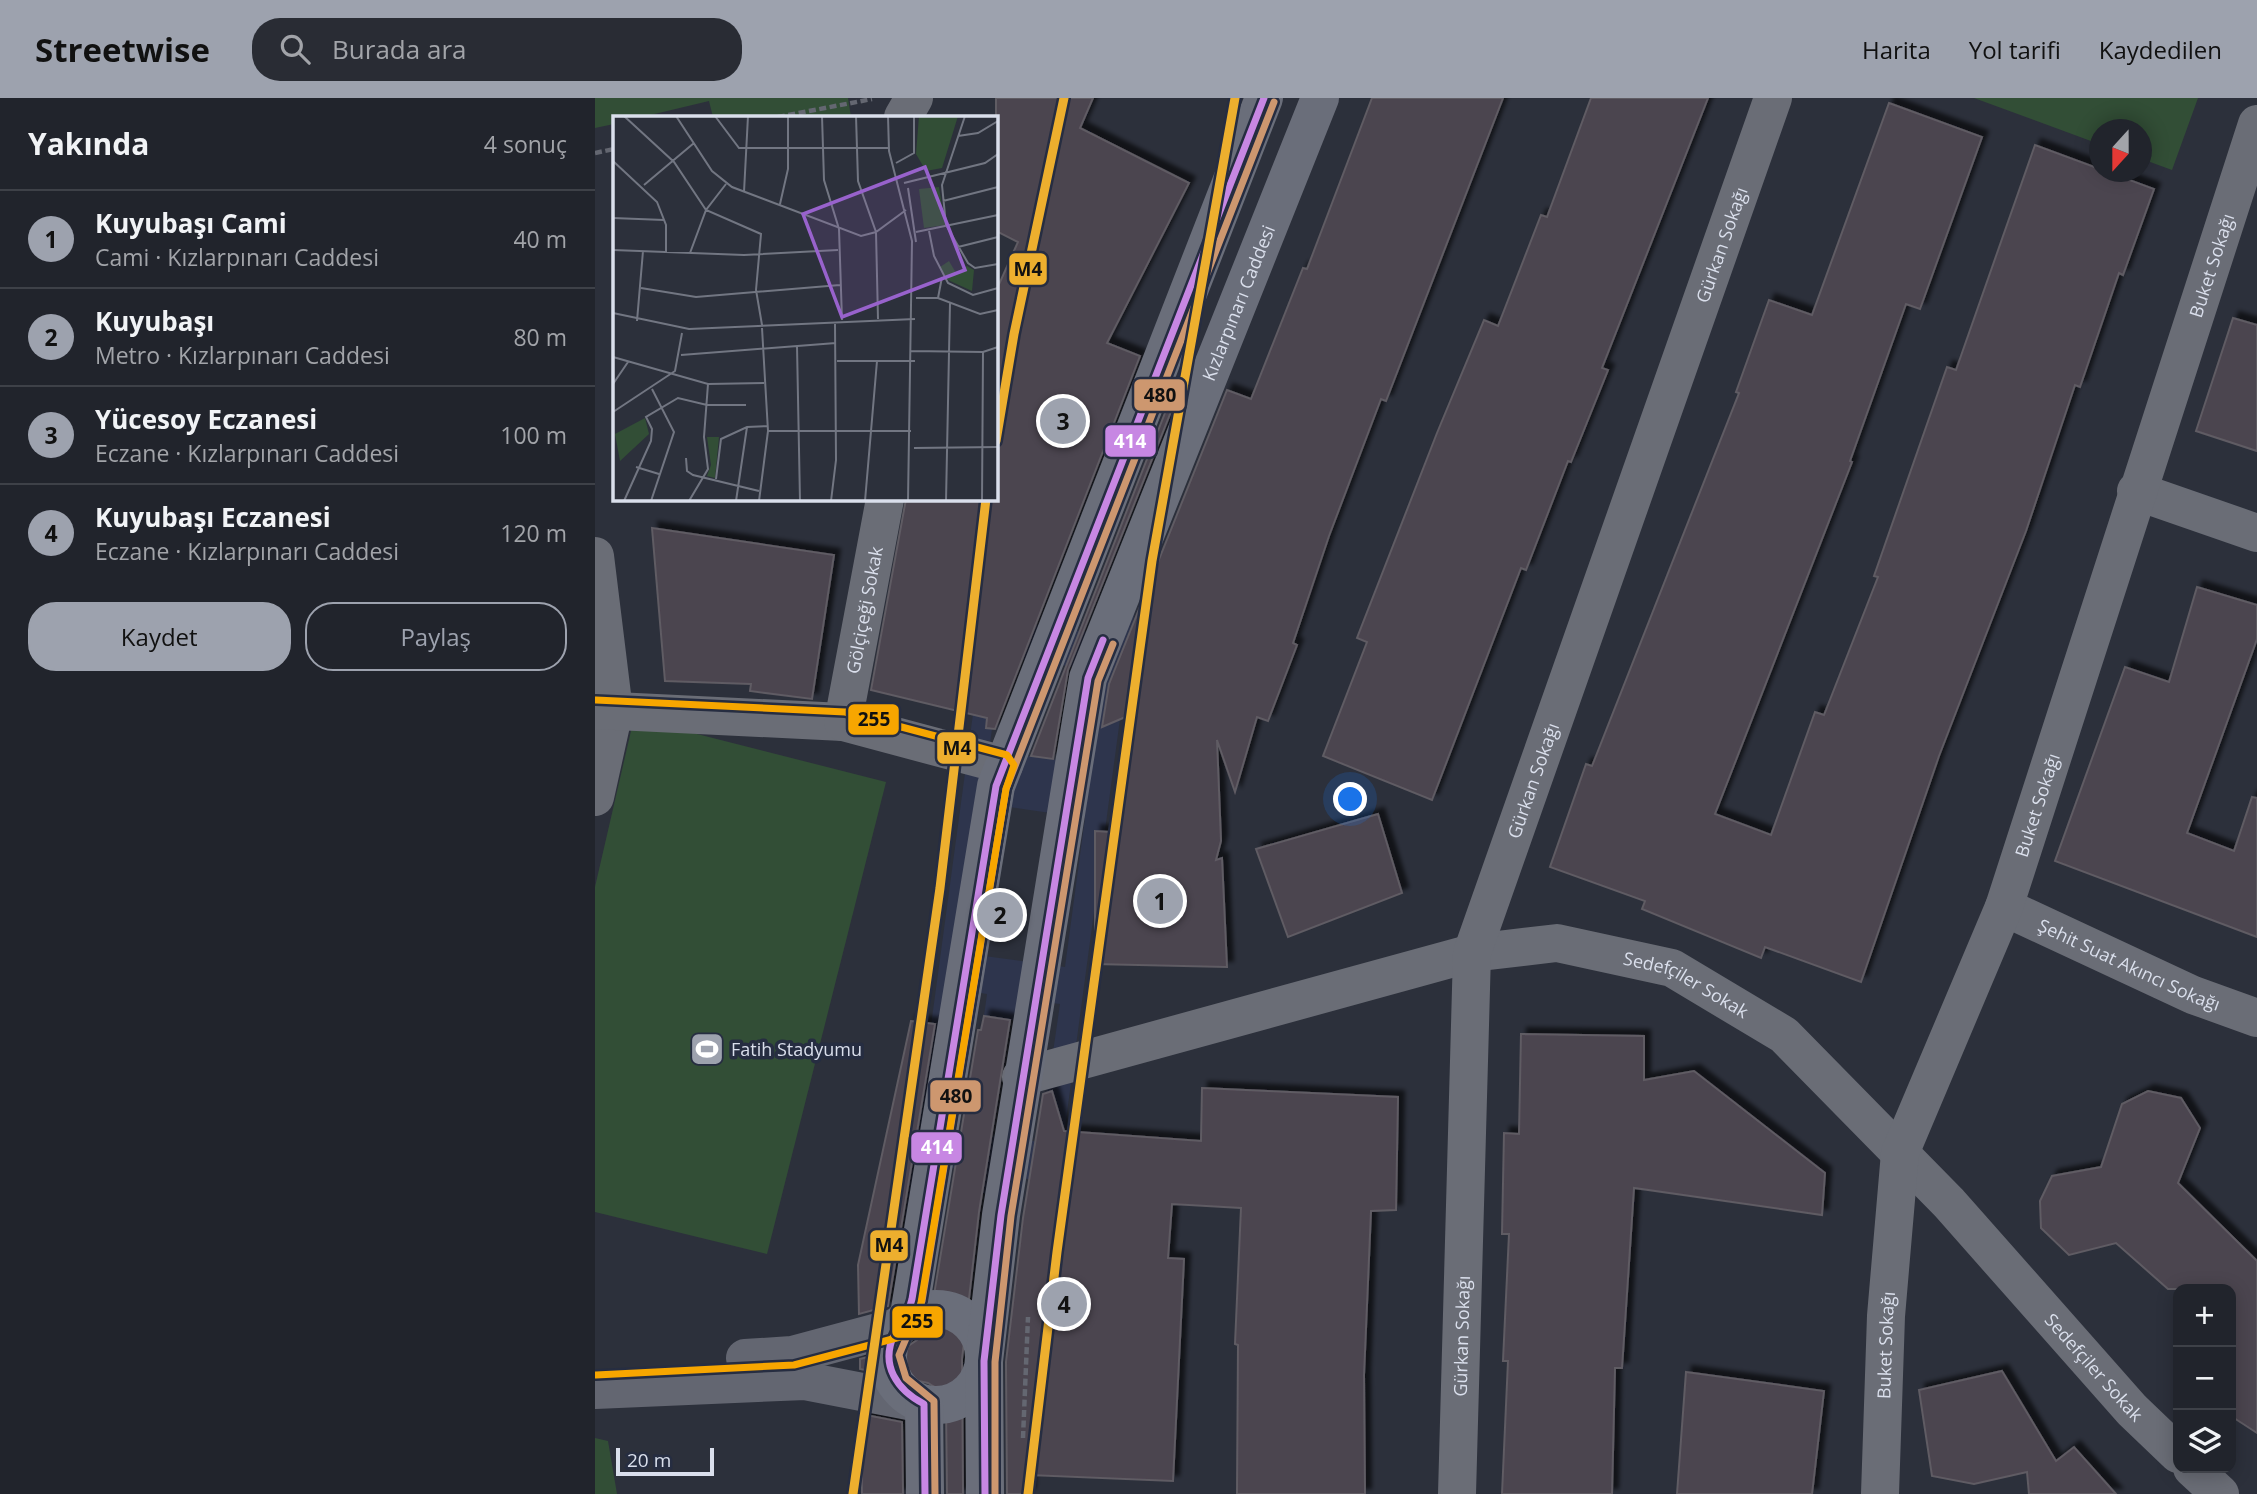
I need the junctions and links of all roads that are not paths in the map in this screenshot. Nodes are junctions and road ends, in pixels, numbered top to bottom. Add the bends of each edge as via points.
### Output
1 (890, 98) edge
2 (915, 98) edge
3 (1264, 98) edge
4 (1320, 98) edge
5 (1773, 98) edge
6 (900, 116) edge
7 (902, 116) edge
8 (2257, 124) edge
9 (2136, 491) junction
10 (885, 500) edge
11 (2257, 533) edge
12 (595, 556) edge
13 (604, 710) edge
14 (843, 722) junction
15 (1004, 765) junction
16 (595, 797) edge
17 (2004, 907) junction
18 (1472, 953) junction
19 (2257, 1018) edge
20 (1021, 1077) junction
21 (1900, 1153) junction
22 (900, 1326) junction
23 (984, 1362) junction
24 (595, 1365) edge
25 (595, 1390) edge
26 (924, 1404) junction
27 (2173, 1449) edge
28 (2197, 1473) edge
29 (926, 1494) edge
30 (985, 1494) edge
31 (1457, 1494) edge
32 (1880, 1494) edge
33 (2220, 1494) edge

1 - 6 street
2 - 7 street
3 - 15 main road
4 - 20 main road, Kızlarpınarı Caddesi via 1087,678
5 - 18 street, Gürkan Sokağı
8 - 9 street, Buket Sokağı
9 - 11 street
9 - 17 street, Buket Sokağı
10 - 14 street, Gölçiçeği Sokak
12 - 13 street
13 - 14 street
13 - 16 street
14 - 15 street
15 - 22 main road via 996,786 909,1315
17 - 19 street, Şehit Suat Akıncı Sokağı via 2193,995
17 - 21 street, Buket Sokağı
18 - 20 street, Sedefçiler Sokak
18 - 21 street, Sedefçiler Sokak via 1557,943 1672,968 1784,1035
18 - 31 street, Gürkan Sokağı
20 - 23 main road, Kızlarpınarı Caddesi
21 - 27 street, Sedefçiler Sokak via 2132,1410
21 - 32 street, Buket Sokağı via 1886,1316
22 - 23 main road via 929,1310 958,1314 979,1336
22 - 24 street via 792,1355
22 - 26 main road via 888,1348 890,1370 901,1390
23 - 26 main road via 977,1384 965,1396 950,1404
23 - 30 main road, Kızlarpınarı Caddesi
25 - 26 street via 805,1381
26 - 29 main road
28 - 33 street

